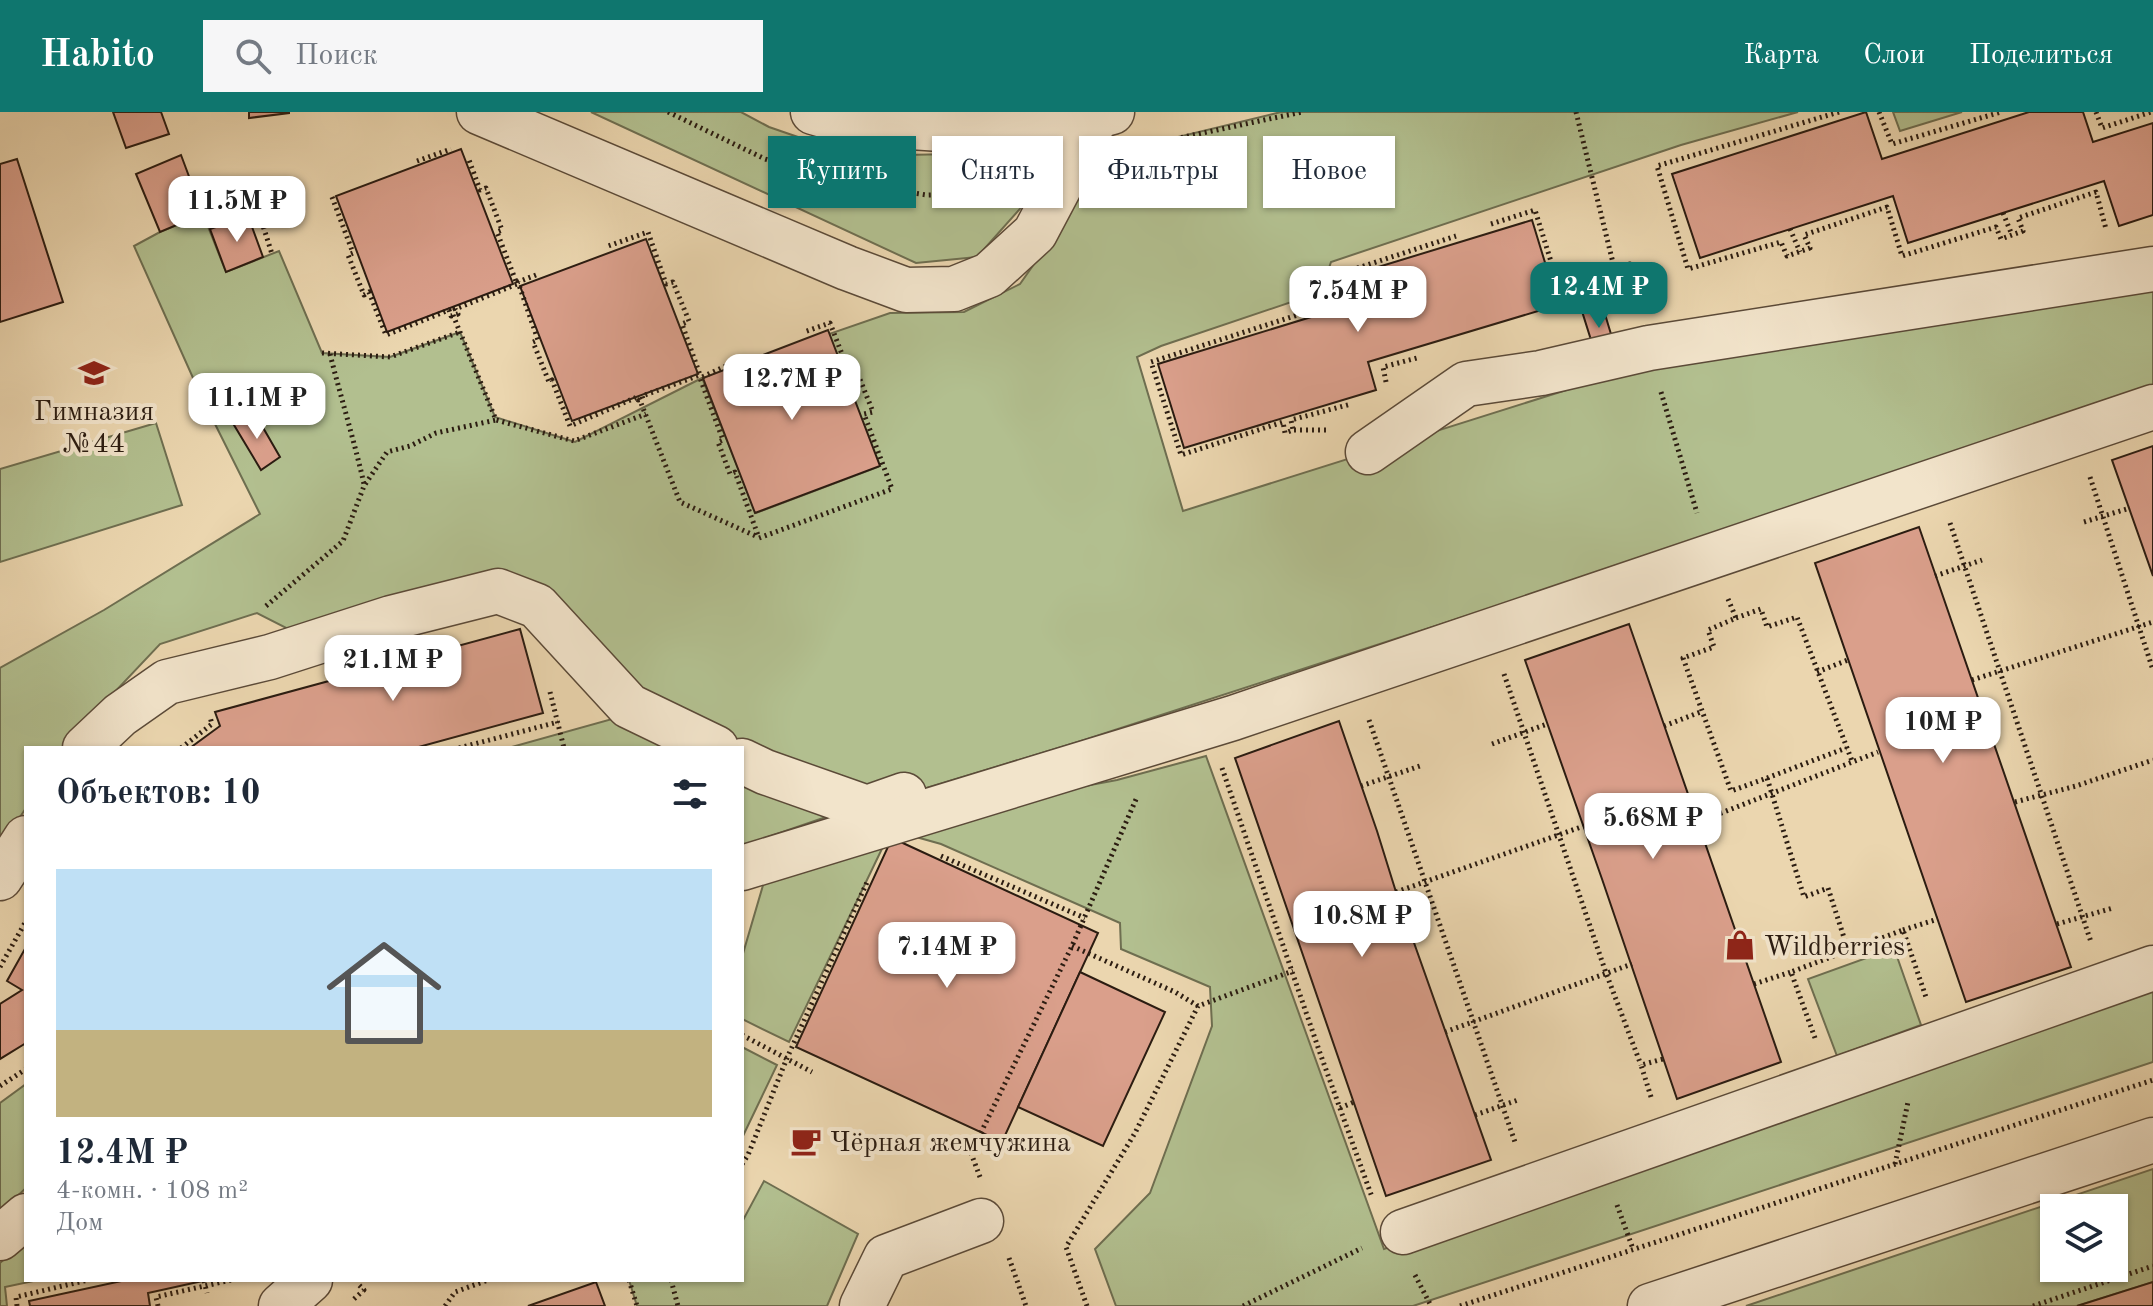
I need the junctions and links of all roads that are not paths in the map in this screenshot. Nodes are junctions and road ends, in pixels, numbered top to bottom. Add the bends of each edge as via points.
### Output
1 (813, 112) edge
2 (1105, 114) edge
3 (472, 128) edge
4 (2153, 269) edge
5 (2153, 407) edge
6 (1354, 441) road end
7 (1210, 744) junction
8 (87, 746) edge
9 (712, 746) edge
10 (744, 762) edge
11 (24, 841) edge
12 (744, 867) edge
13 (0, 878) edge
14 (2153, 968) edge
15 (2153, 1140) edge
16 (24, 1218) edge
17 (981, 1221) dead end
18 (1395, 1234) road end
19 (0, 1238) edge
20 (308, 1282) edge
21 (281, 1306) edge
22 (862, 1306) edge
23 (1650, 1306) edge

1 - 2 street via 851,123 941,129
2 - 3 street via 1035,233 989,275 954,289 906,290
4 - 6 street via 1649,348 1466,384
5 - 7 street
7 - 10 street via 1162,714 867,808
7 - 12 street
8 - 9 street via 167,682 498,591 537,606 629,706
11 - 13 street
14 - 18 street
15 - 23 street
16 - 19 street
17 - 22 street via 886,1257
20 - 21 street

